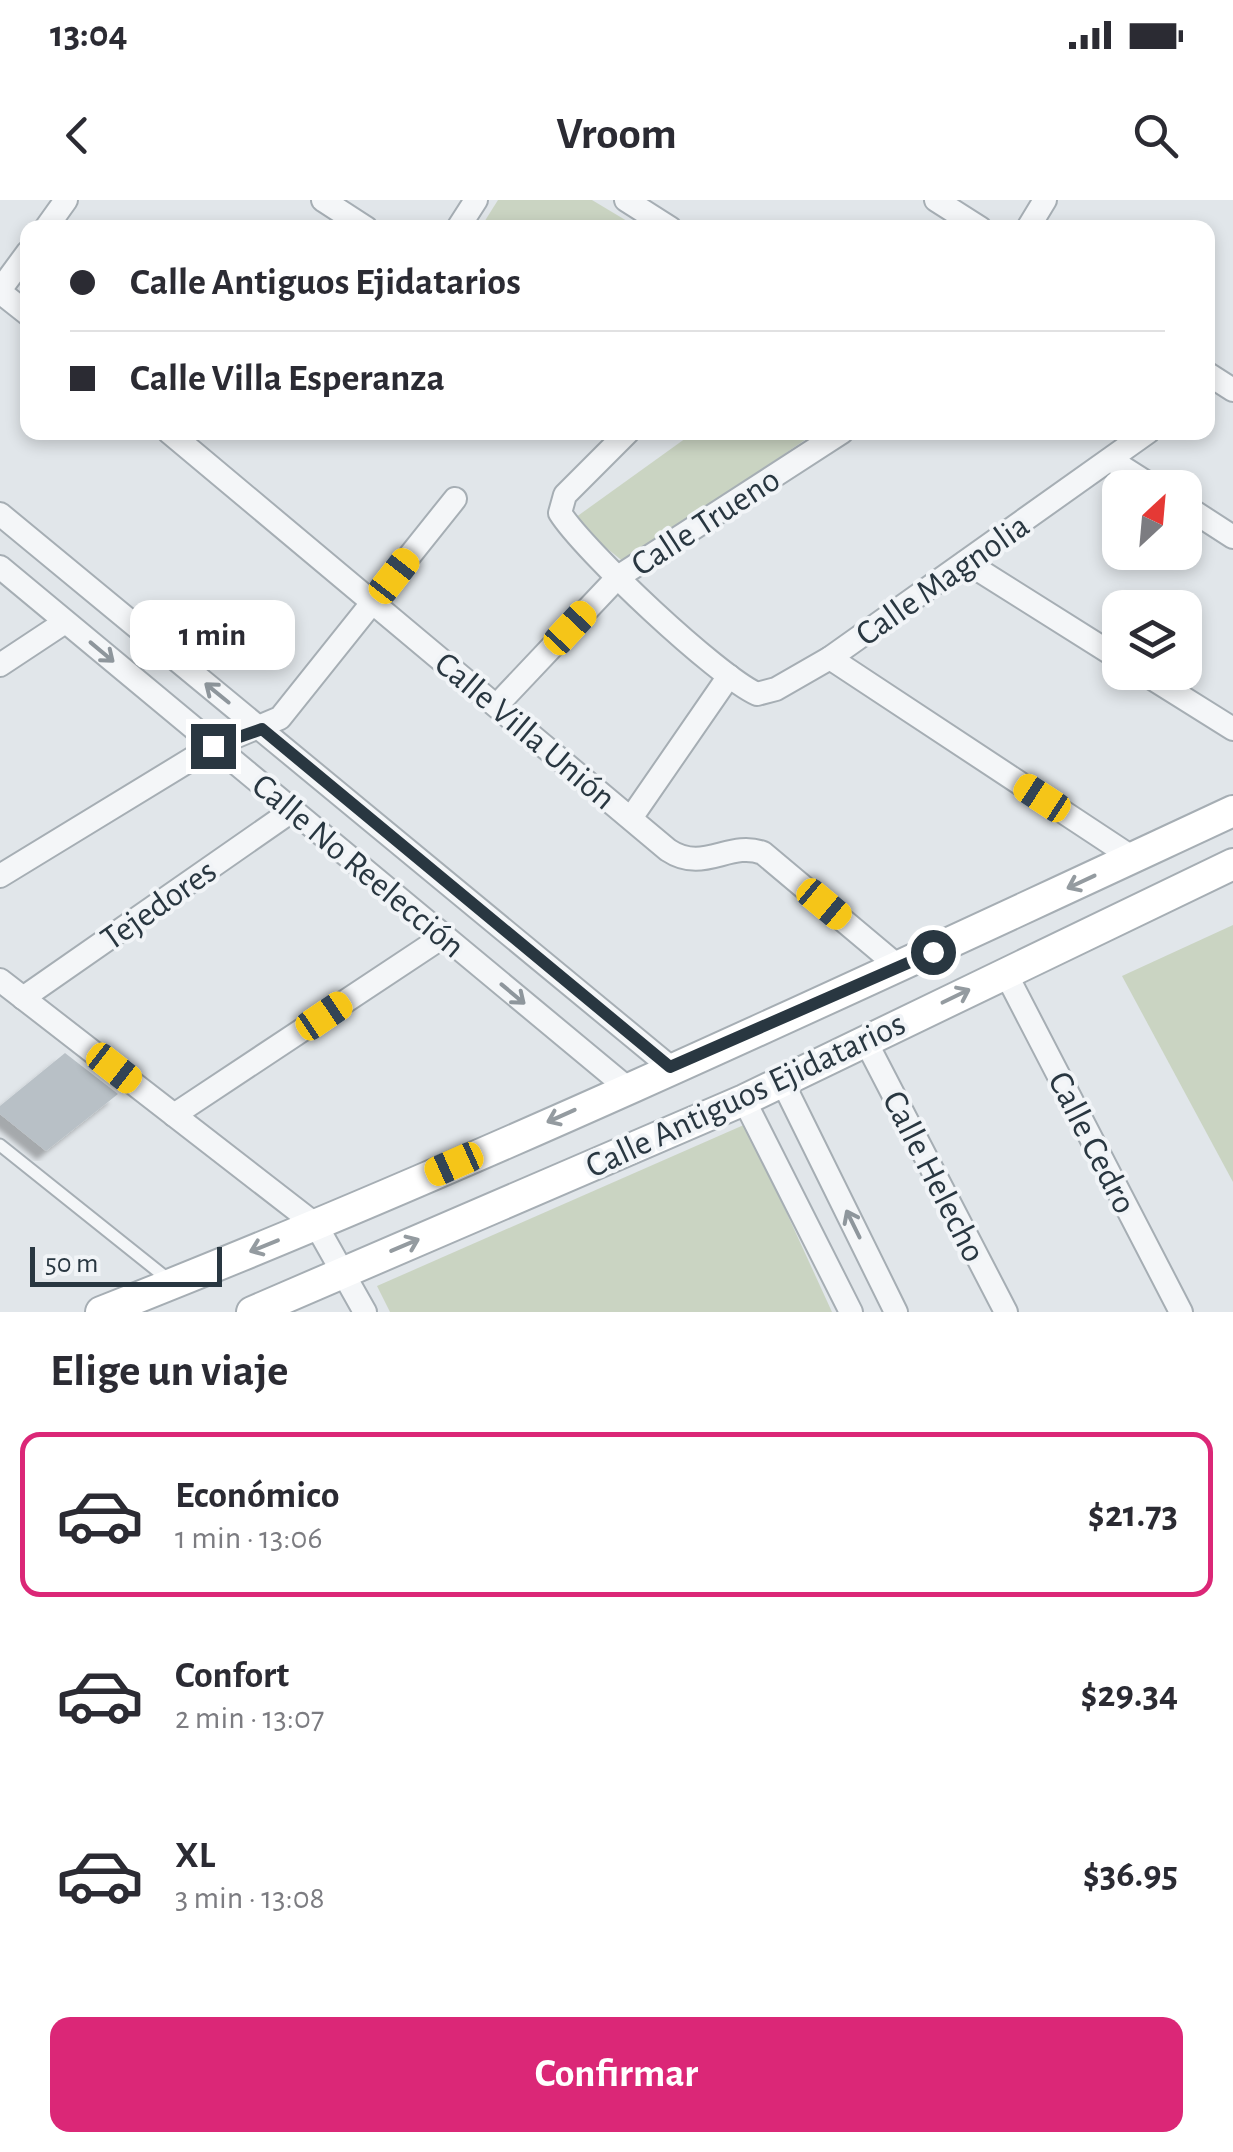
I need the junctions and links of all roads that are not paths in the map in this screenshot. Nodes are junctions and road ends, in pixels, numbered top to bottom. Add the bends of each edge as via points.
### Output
1 (323, 200) edge
2 (626, 200) edge
3 (936, 200) edge
4 (354, 220) edge
5 (657, 220) edge
6 (967, 220) edge
7 (20, 263) edge
8 (0, 291) edge
9 (20, 307) edge
10 (179, 440) edge
11 (620, 440) edge
12 (830, 440) edge
13 (1137, 440) edge
14 (1111, 460) junction
15 (1127, 470) edge
16 (455, 499) dead end
17 (0, 514) edge
18 (1202, 517) edge
19 (1233, 536) edge
20 (966, 562) junction
21 (0, 567) edge
22 (618, 577) junction
23 (373, 602) junction
24 (66, 622) junction
25 (1102, 648) edge
26 (830, 658) junction
27 (0, 665) edge
28 (728, 676) junction
29 (1171, 690) edge
30 (497, 706) junction
31 (262, 729) junction
32 (1233, 729) edge
33 (213, 746) junction
34 (292, 810) junction
35 (1233, 811) edge
36 (631, 818) junction
37 (1133, 858) junction
38 (1233, 864) edge
39 (0, 876) edge
40 (444, 936) junction
41 (900, 968) junction
42 (1005, 972) junction
43 (0, 980) edge
44 (24, 998) junction
45 (865, 1040) junction
46 (670, 1067) junction
47 (782, 1081) junction
48 (626, 1087) junction
49 (744, 1100) junction
50 (174, 1116) junction
51 (0, 1145) edge
52 (316, 1225) junction
53 (342, 1272) junction
54 (174, 1284) junction
55 (101, 1312) edge
56 (252, 1312) edge
57 (364, 1312) edge
58 (850, 1312) edge
59 (896, 1312) edge
60 (1006, 1312) edge
61 (1181, 1312) edge

1 - 4 street
2 - 5 street
3 - 6 street
7 - 8 street
8 - 9 street
10 - 23 street, Calle Villa Unión
11 - 22 street via 566,495 560,513
12 - 22 street, Calle Trueno
13 - 14 street, Calle Magnolia
14 - 15 street
14 - 20 street, Calle Magnolia
16 - 23 street
31 -> 17 street, Calle No Reelección
18 - 19 street
20 - 25 street
20 - 26 street, Calle Magnolia
21 - 24 street, Calle No Reelección
22 - 28 street
22 - 30 street, Calle Trueno
23 - 30 street, Calle Villa Unión
23 - 31 street via 295,702
24 - 27 street
24 -> 33 street, Calle No Reelección
26 - 28 street, Calle Magnolia via 765,694
26 - 37 street
28 - 36 street
29 - 32 street
30 - 36 street, Calle Villa Unión
31 - 33 street
31 - 46 street, Calle No Reelección
33 - 34 street, Calle No Reelección
33 - 39 street
34 - 40 street, Calle No Reelección
34 - 44 street, Tejedores
35 - 37 street, Calle Antiguos Ejidatarios
36 - 41 street, Calle Villa Unión via 691,861 753,849 763,853
37 -> 41 street, Calle Antiguos Ejidatarios
38 - 42 street, Calle Antiguos Ejidatarios
40 -> 48 street, Calle No Reelección
40 - 50 street
41 - 46 street, Calle Antiguos Ejidatarios
45 -> 42 street, Calle Antiguos Ejidatarios
42 - 61 street, Calle Cedro
43 - 44 street
44 - 50 street
45 - 47 street, Calle Antiguos Ejidatarios
45 - 60 street, Calle Helecho
46 - 48 street, Calle Antiguos Ejidatarios
47 - 49 street, Calle Antiguos Ejidatarios
59 -> 47 street
48 -> 52 street, Calle Antiguos Ejidatarios
53 -> 49 street, Calle Antiguos Ejidatarios
49 - 58 street
50 - 52 street
51 - 54 lane
52 - 53 street
52 -> 54 street, Calle Antiguos Ejidatarios
53 - 56 street, Calle Antiguos Ejidatarios
53 - 57 street
54 - 55 street, Calle Antiguos Ejidatarios

